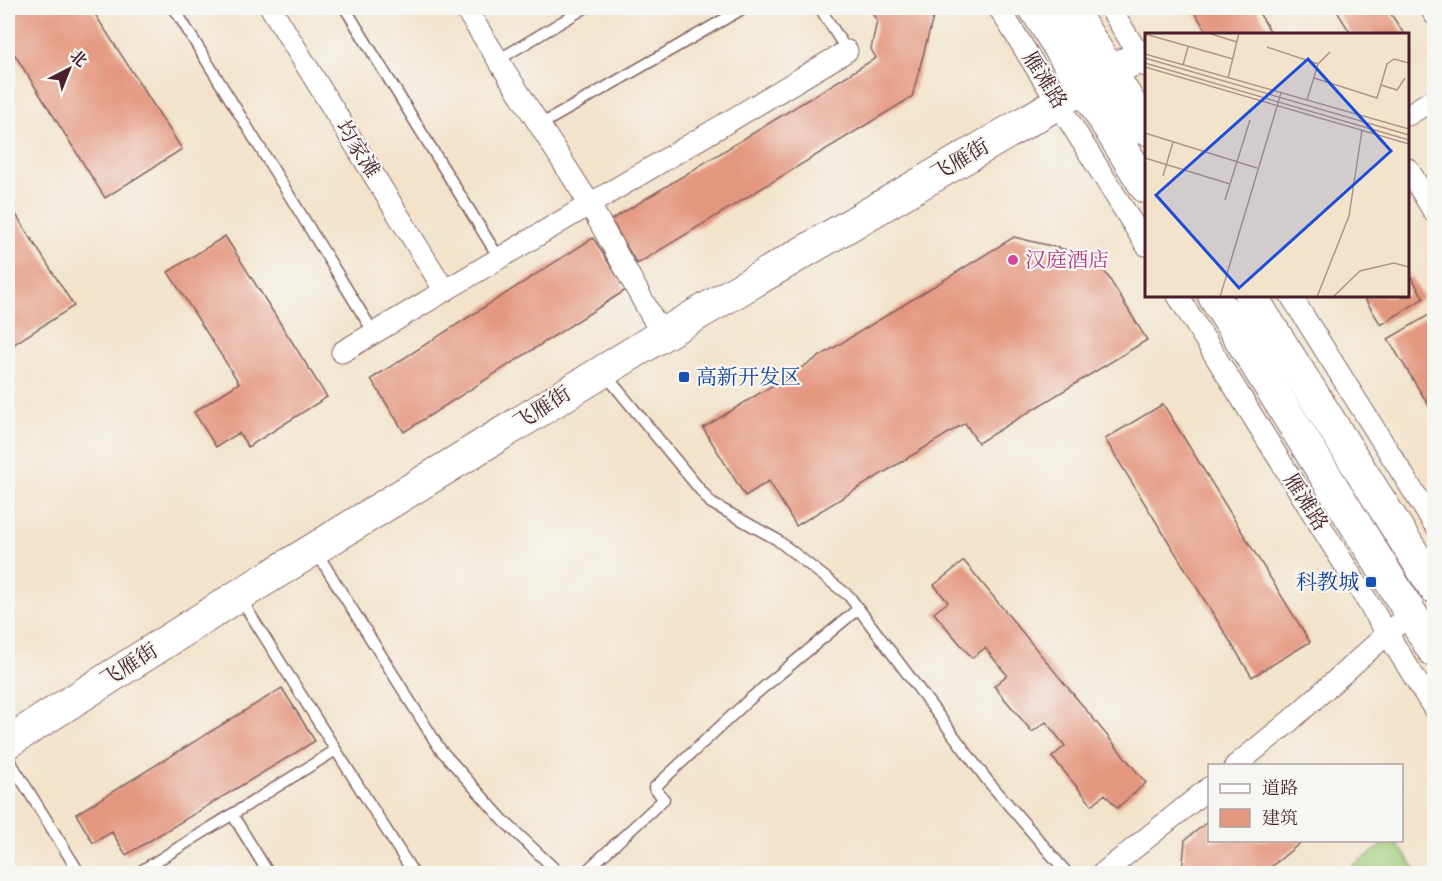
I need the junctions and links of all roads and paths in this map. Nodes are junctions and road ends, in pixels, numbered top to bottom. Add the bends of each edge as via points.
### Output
1 (174, 8) edge
2 (271, 8) edge
3 (345, 8) edge
4 (465, 8) edge
5 (585, 8) edge
6 (744, 8) edge
7 (820, 8) edge
8 (999, 8) edge
9 (1035, 8) edge
10 (1070, 8) edge
11 (1110, 8) edge
12 (1431, 8) edge
13 (1434, 14) edge
14 (847, 51) joint
15 (498, 60) junction
16 (1143, 61) edge
17 (1084, 87) junction
18 (1434, 99) edge
19 (1409, 114) edge
20 (540, 125) junction
21 (1145, 128) edge
22 (1409, 173) edge
23 (1145, 185) edge
24 (589, 203) junction
25 (1434, 212) edge
26 (1145, 242) edge
27 (499, 258) junction
28 (445, 291) junction
29 (1179, 297) edge
30 (1215, 297) edge
31 (1252, 297) edge
32 (1291, 297) edge
33 (374, 333) junction
34 (662, 335) junction
35 (342, 352) dead end
36 (603, 371) junction
37 (1434, 524) edge
38 (314, 549) junction
39 (1434, 587) edge
40 (238, 596) junction
41 (858, 609) junction
42 (1411, 613) junction
43 (1387, 634) junction
44 (1434, 651) edge
45 (1434, 709) edge
46 (8, 742) edge
47 (336, 750) junction
48 (8, 758) edge
49 (1236, 764) edge
50 (1208, 787) edge
51 (232, 814) junction
52 (80, 873) edge
53 (136, 873) edge
54 (269, 873) edge
55 (414, 873) edge
56 (560, 873) edge
57 (583, 873) edge
58 (1068, 873) edge
59 (1102, 873) edge

1 - 33 lane
2 - 28 street, 均家滩
3 - 27 lane
4 - 15 street
5 - 15 lane
6 - 20 lane
7 - 14 lane
8 - 17 street, 雁滩路
9 - 17 main road, 雁滩路
10 - 17 main road, 雁滩路
11 - 16 street
12 - 13 street
14 - 24 street
15 - 20 street
16 - 17 main road, 飞雁街
17 - 21 main road, 雁滩路
17 - 23 main road, 雁滩路
17 - 26 street, 雁滩路
17 - 34 main road, 飞雁街
18 - 19 street
20 - 24 street
22 - 25 street
24 - 27 street
24 - 34 street
27 - 28 street
28 - 33 street
29 - 43 street, 雁滩路
30 - 42 main road, 雁滩路
31 - 39 main road
32 - 37 street
33 - 35 street
34 - 36 main road, 飞雁街
36 - 38 main road, 飞雁街
36 - 41 lane via 711,503 776,539 849,596
38 - 40 main road, 飞雁街
38 - 56 lane via 440,749 504,821
40 - 46 main road, 飞雁街
40 - 47 lane
41 - 57 lane via 752,697 654,788 664,799
41 - 58 lane via 987,780
42 - 43 street
42 - 44 main road, 雁滩路
43 - 45 street, 雁滩路
43 - 49 street
47 - 51 lane
47 - 55 lane
48 - 52 lane
50 - 59 street
51 - 53 lane
51 - 54 lane

